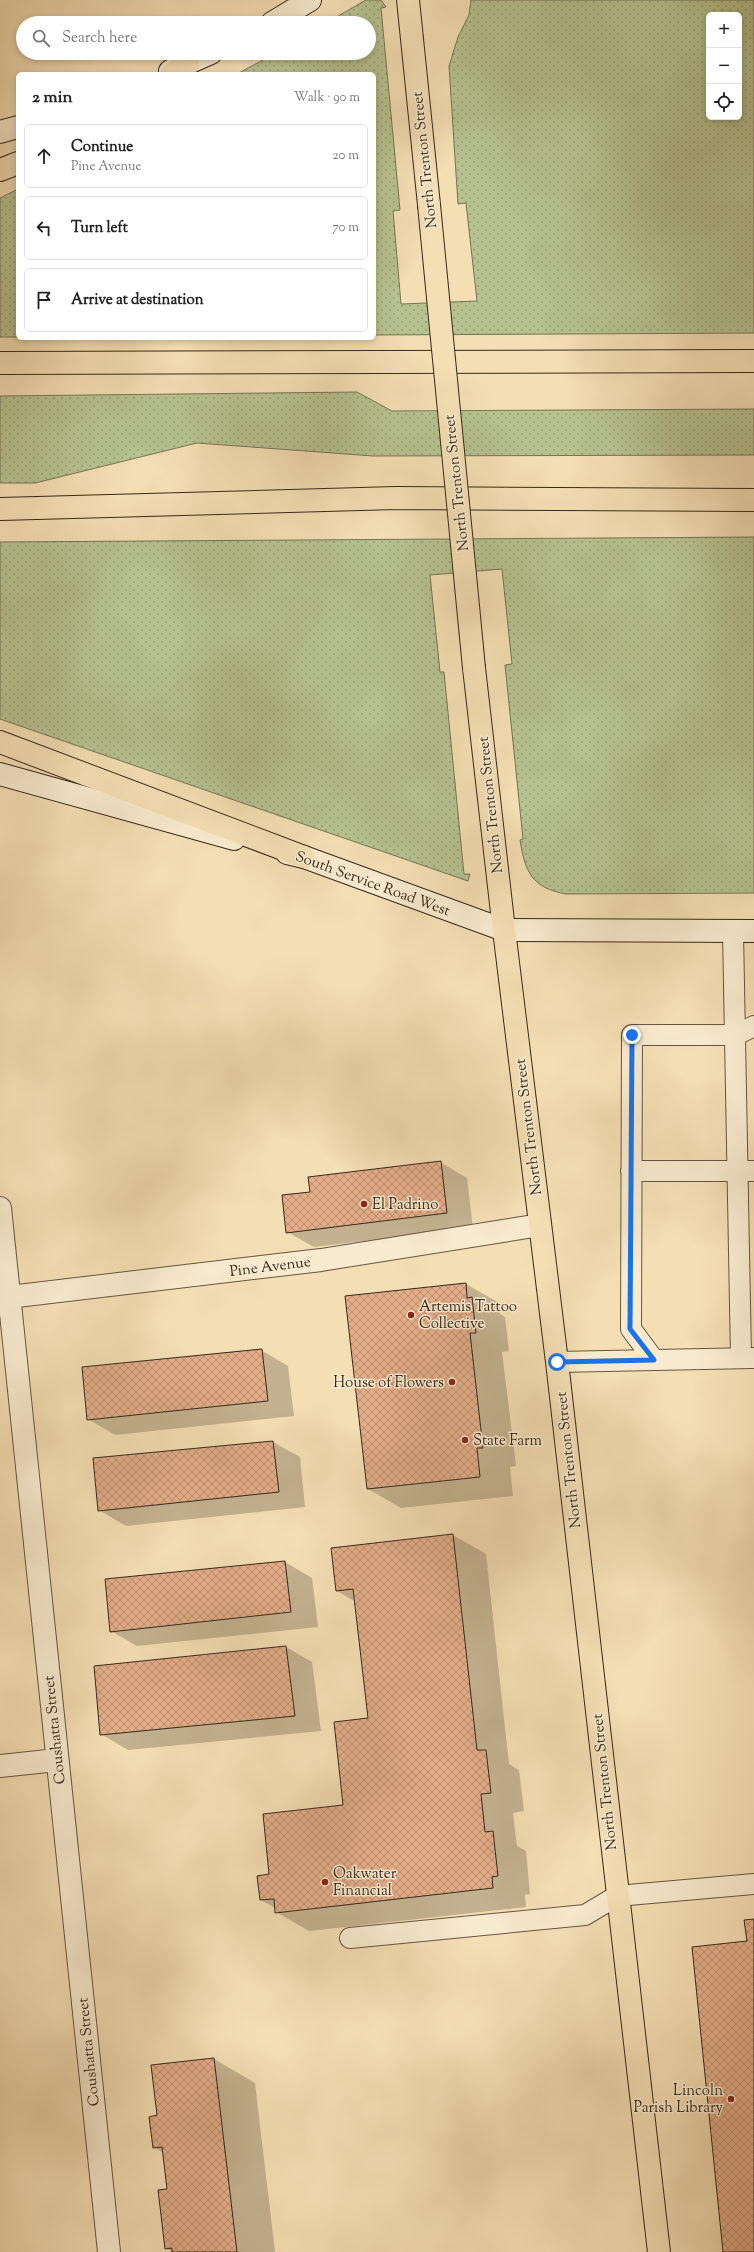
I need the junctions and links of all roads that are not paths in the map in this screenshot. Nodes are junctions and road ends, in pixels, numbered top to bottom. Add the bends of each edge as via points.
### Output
1 (310, 0) edge
2 (408, 0) edge
3 (284, 16) edge
4 (197, 60) edge
5 (180, 69) edge
6 (16, 128) edge
7 (0, 132) edge
8 (16, 164) edge
9 (0, 170) edge
10 (754, 360) edge
11 (0, 363) edge
12 (754, 500) edge
13 (0, 509) edge
14 (0, 742) edge
15 (0, 774) edge
16 (304, 857) junction
17 (504, 930) junction
18 (744, 931) edge
19 (754, 1026) edge
20 (736, 1035) junction
21 (631, 1171) junction
22 (746, 1171) edge
23 (0, 1208) edge
24 (540, 1225) junction
25 (5, 1297) edge
26 (748, 1358) edge
27 (654, 1360) junction
28 (557, 1362) junction
29 (57, 1760) junction
30 (0, 1766) edge
31 (754, 1884) edge
32 (617, 1896) junction
33 (350, 1938) dead end
34 (109, 2252) edge
35 (659, 2252) edge

1 - 3 street
2 - 17 highway, North Trenton Street, bridge via 474,668
4 - 5 street
6 - 7 street
8 - 9 highway
10 - 11 highway
12 - 13 highway via 396,498
14 - 16 highway
15 - 16 street, South Service Road West
16 - 17 street, South Service Road West
17 - 18 street, South Service Road West
17 - 24 highway, North Trenton Street
18 - 20 lane
19 - 20 lane
20 - 21 lane via 632,1035
20 - 22 lane
21 - 22 lane
21 - 27 lane via 630,1329
22 - 26 lane
23 - 25 street, Coushatta Street
24 - 25 street, Pine Avenue via 321,1260
24 - 28 highway, North Trenton Street
25 - 29 street, Coushatta Street
26 - 27 lane
27 - 28 lane
28 - 32 highway, North Trenton Street
29 - 30 street
29 - 34 street, Coushatta Street
31 - 32 lane
32 - 33 lane via 585,1915
32 - 35 highway, North Trenton Street

